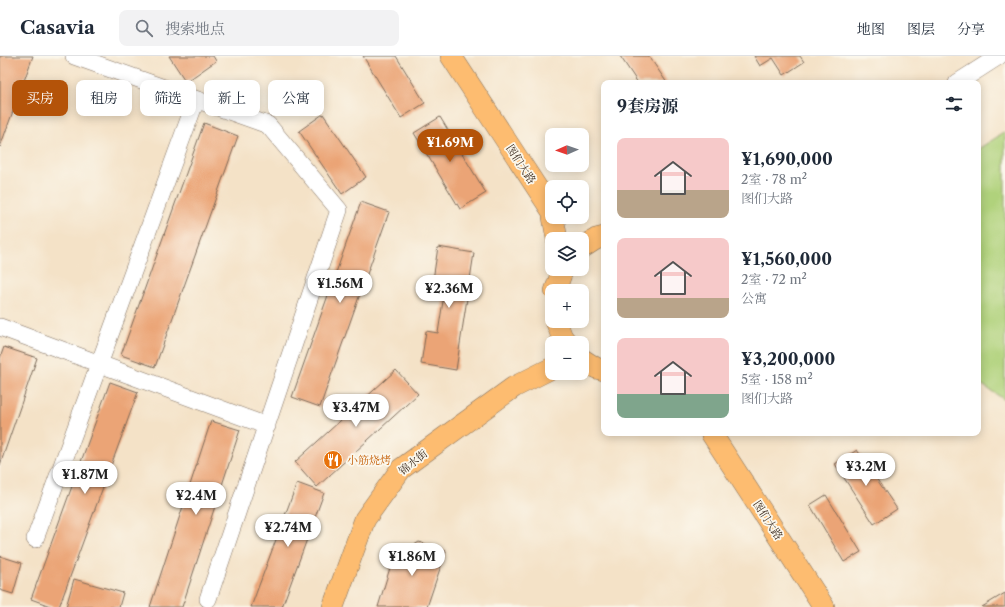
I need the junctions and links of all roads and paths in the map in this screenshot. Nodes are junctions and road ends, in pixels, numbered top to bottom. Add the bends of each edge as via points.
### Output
1 (74, 56) edge
2 (451, 56) edge
3 (999, 56) edge
4 (141, 80) edge
5 (962, 80) edge
6 (196, 100) edge
7 (190, 116) edge
8 (545, 200) edge
9 (601, 238) edge
10 (589, 244) edge
11 (0, 326) edge
12 (99, 364) junction
13 (589, 364) edge
14 (601, 369) edge
15 (545, 372) edge
16 (267, 426) junction
17 (713, 436) edge
18 (35, 539) dead end
19 (208, 599) dead end
20 (333, 607) edge
21 (824, 607) edge

1 - 4 street
2 - 8 main road, 图们大路
3 - 5 street
6 - 16 street via 268,125 339,210
7 - 12 street
9 - 10 main road
11 - 12 street
12 - 16 street
12 - 18 street
13 - 14 main road
15 - 20 main road, 锦水街 via 514,387 401,469 365,519
16 - 19 street
17 - 21 main road, 图们大路

